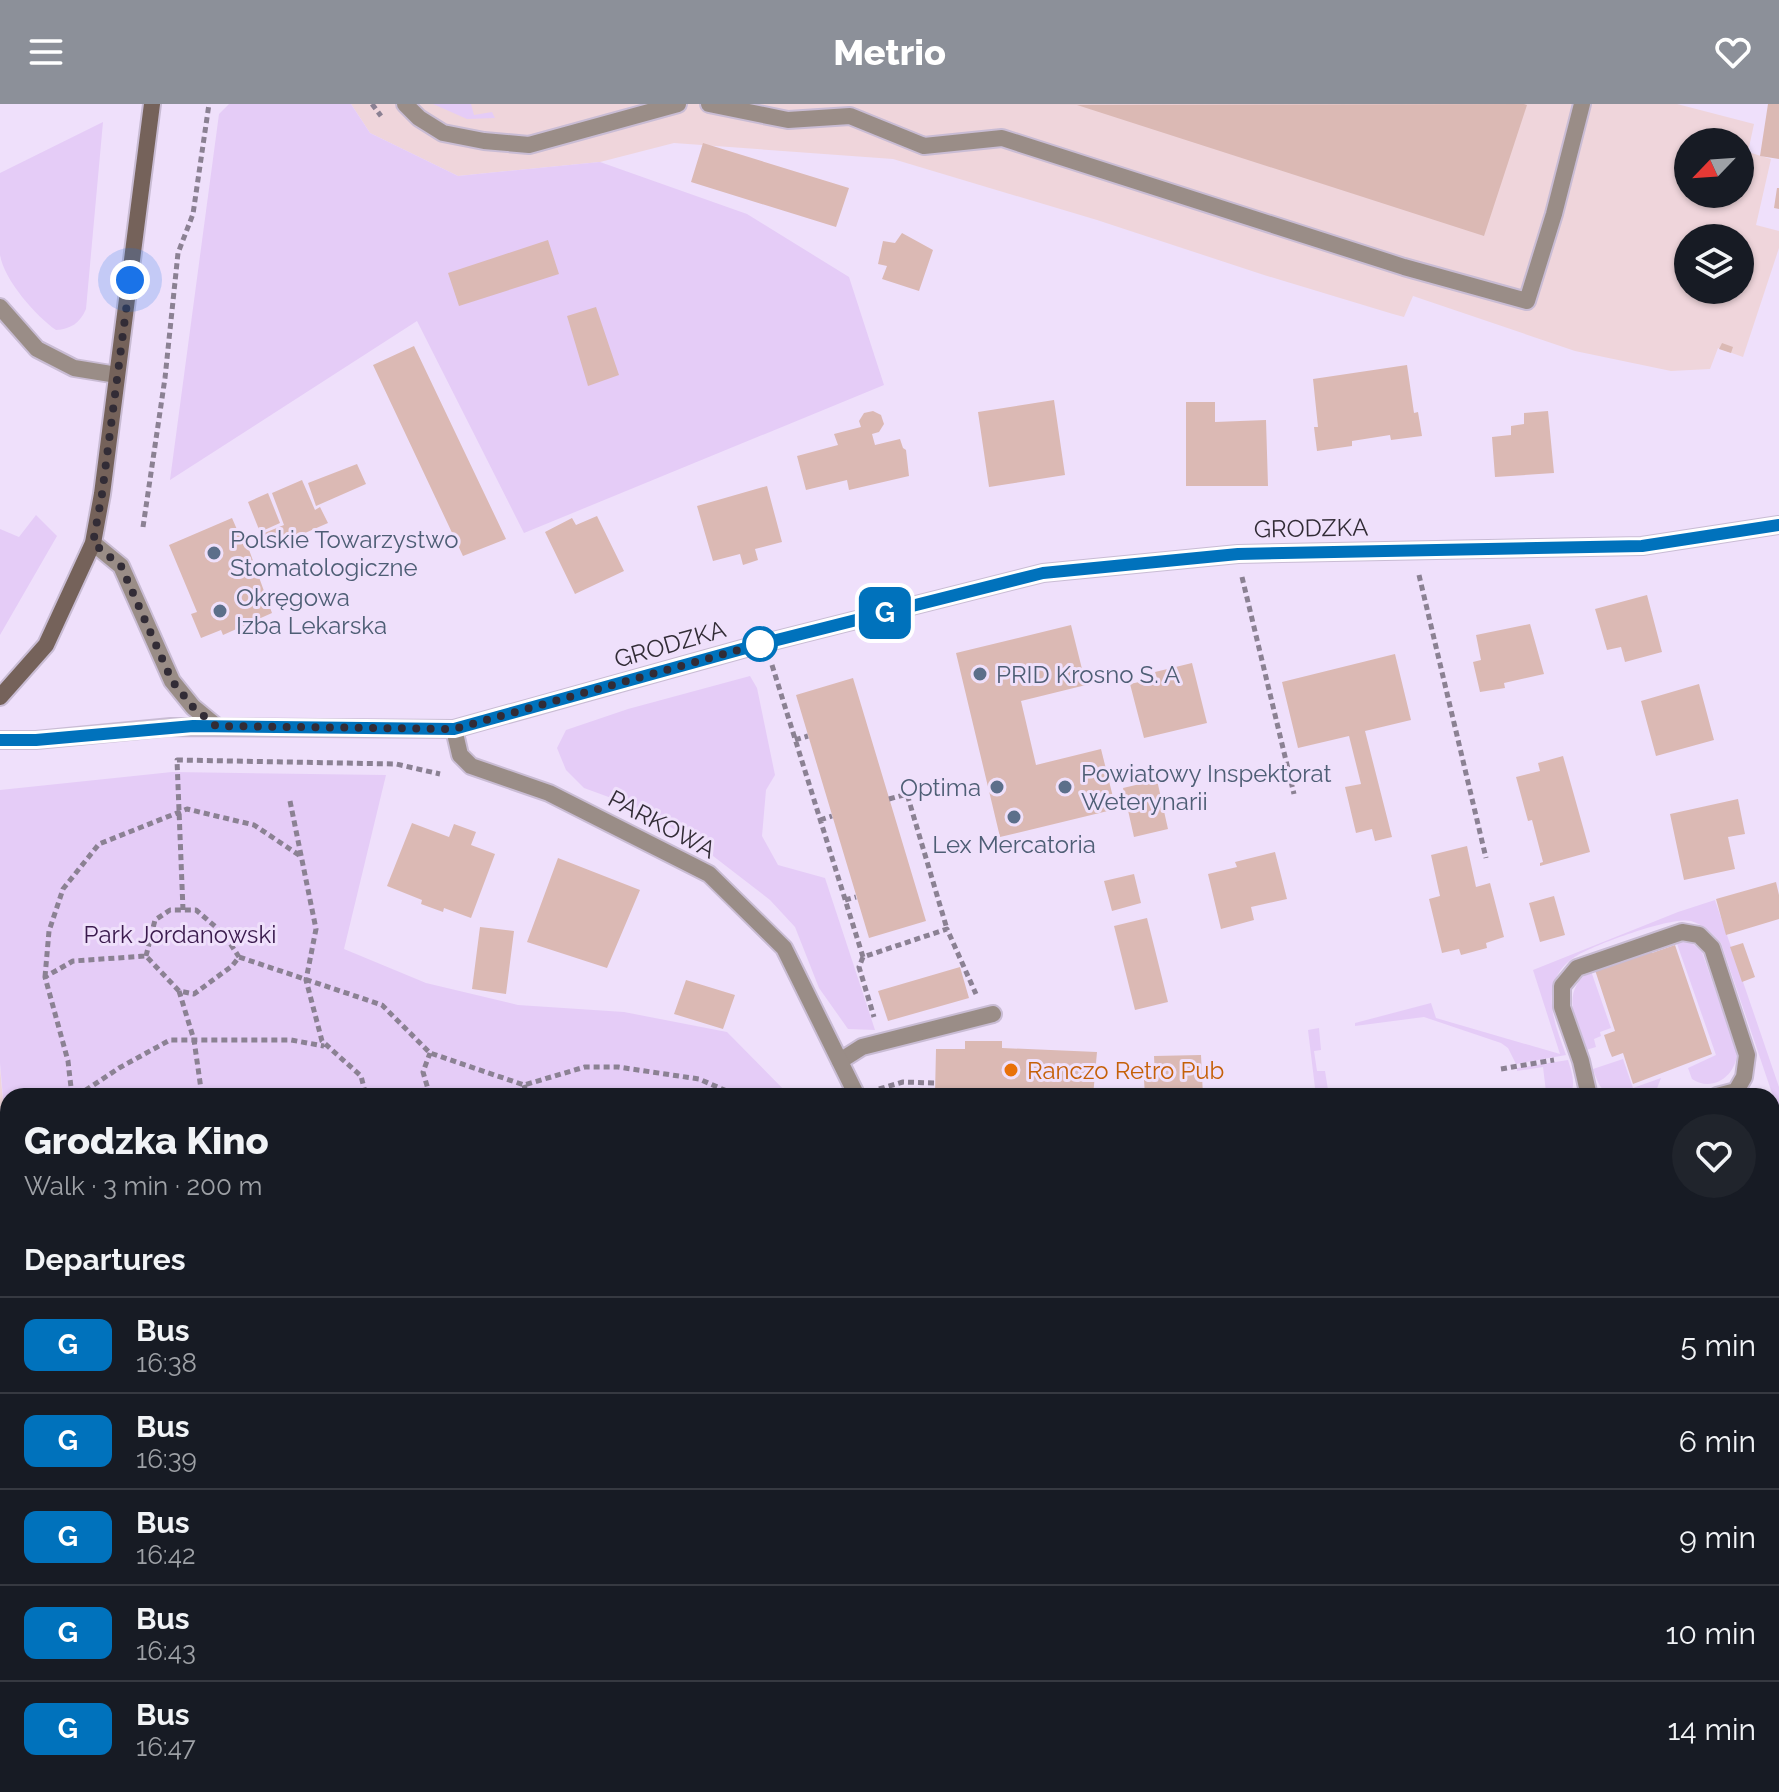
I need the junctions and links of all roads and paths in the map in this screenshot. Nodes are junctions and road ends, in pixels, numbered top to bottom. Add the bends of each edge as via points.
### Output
1 (209, 104) edge
2 (405, 104) edge
3 (678, 104) edge
4 (709, 104) edge
5 (1582, 104) edge
6 (153, 106) edge
7 (853, 110) edge
8 (0, 307) edge
9 (117, 375) junction
10 (1779, 525) edge
11 (143, 527) dead end
12 (93, 543) junction
13 (1413, 551) junction
14 (1238, 554) junction
15 (772, 664) dead end
16 (0, 697) edge
17 (216, 726) junction
18 (454, 729) junction
19 (808, 736) dead end
20 (0, 740) edge
21 (795, 740) junction
22 (447, 776) dead end
23 (1294, 794) dead end
24 (889, 799) dead end
25 (290, 801) dead end
26 (179, 812) junction
27 (832, 816) dead end
28 (820, 820) junction
29 (302, 857) junction
30 (1486, 858) dead end
31 (856, 897) dead end
32 (845, 900) junction
33 (183, 910) junction
34 (947, 929) junction
35 (146, 956) junction
36 (239, 957) junction
37 (863, 957) junction
38 (45, 977) junction
39 (306, 980) junction
40 (179, 991) junction
41 (988, 1015) joint
42 (194, 1040) junction
43 (882, 1042) junction
44 (328, 1046) junction
45 (430, 1053) junction
46 (1579, 1055) junction
47 (840, 1061) junction
48 (1501, 1069) dead end
49 (935, 1083) dead end
50 (524, 1085) junction
51 (73, 1088) edge
52 (87, 1088) edge
53 (201, 1088) edge
54 (364, 1088) edge
55 (428, 1088) edge
56 (525, 1088) edge
57 (720, 1088) edge
58 (860, 1088) edge
59 (884, 1088) edge
60 (1587, 1088) edge
61 (1738, 1088) edge

1 - 11 path via 193,214 178,253
2 - 3 street via 443,133 529,145
4 - 7 street via 788,120
5 - 7 street via 1527,301 1002,138 924,146
6 - 9 main road
8 - 9 street via 37,349 74,368
9 - 12 main road
10 - 13 street, GRODZKA via 1642,546
12 - 16 main road via 46,645
12 - 17 street via 121,566 172,681
13 - 14 street, GRODZKA
13 - 30 path
14 - 18 street, GRODZKA via 1043,573
14 - 23 path
15 - 21 path
17 - 18 street, GRODZKA
17 - 20 street, GRODZKA
18 - 47 street, PARKOWA via 460,755 471,766 549,793 709,874 784,948
19 - 21 path
21 - 28 path
22 - 26 path via 396,764 177,760
24 - 34 path via 907,794
25 - 29 path
26 - 29 path via 187,809 254,825
26 - 33 path
26 - 38 path via 99,844 63,889 49,931
27 - 28 path
28 - 32 path
29 - 39 path via 316,929
31 - 32 path
32 - 37 path
33 - 35 path via 170,910 155,920
33 - 36 path via 196,910 208,919
34 - 37 path
34 - 41 path
35 - 38 path via 73,961
35 - 40 path
36 - 39 path
36 - 40 path via 194,994
37 - 43 path via 859,967
38 - 51 path
39 - 44 path via 322,1041
39 - 45 path via 382,1005
40 - 42 path
41 - 43 street
42 - 44 path via 291,1040
42 - 52 path via 170,1040
42 - 53 path
43 - 47 street
44 - 54 path via 361,1076
45 - 50 path
45 - 55 path via 423,1072
46 - 48 path
46 - 60 street
46 - 61 street via 1562,1007 1562,986 1577,968 1682,932 1699,935 1712,948 1747,1055
47 - 58 street, PARKOWA
49 - 59 path via 903,1082
50 - 56 path
50 - 57 path via 585,1067 618,1067 699,1079

